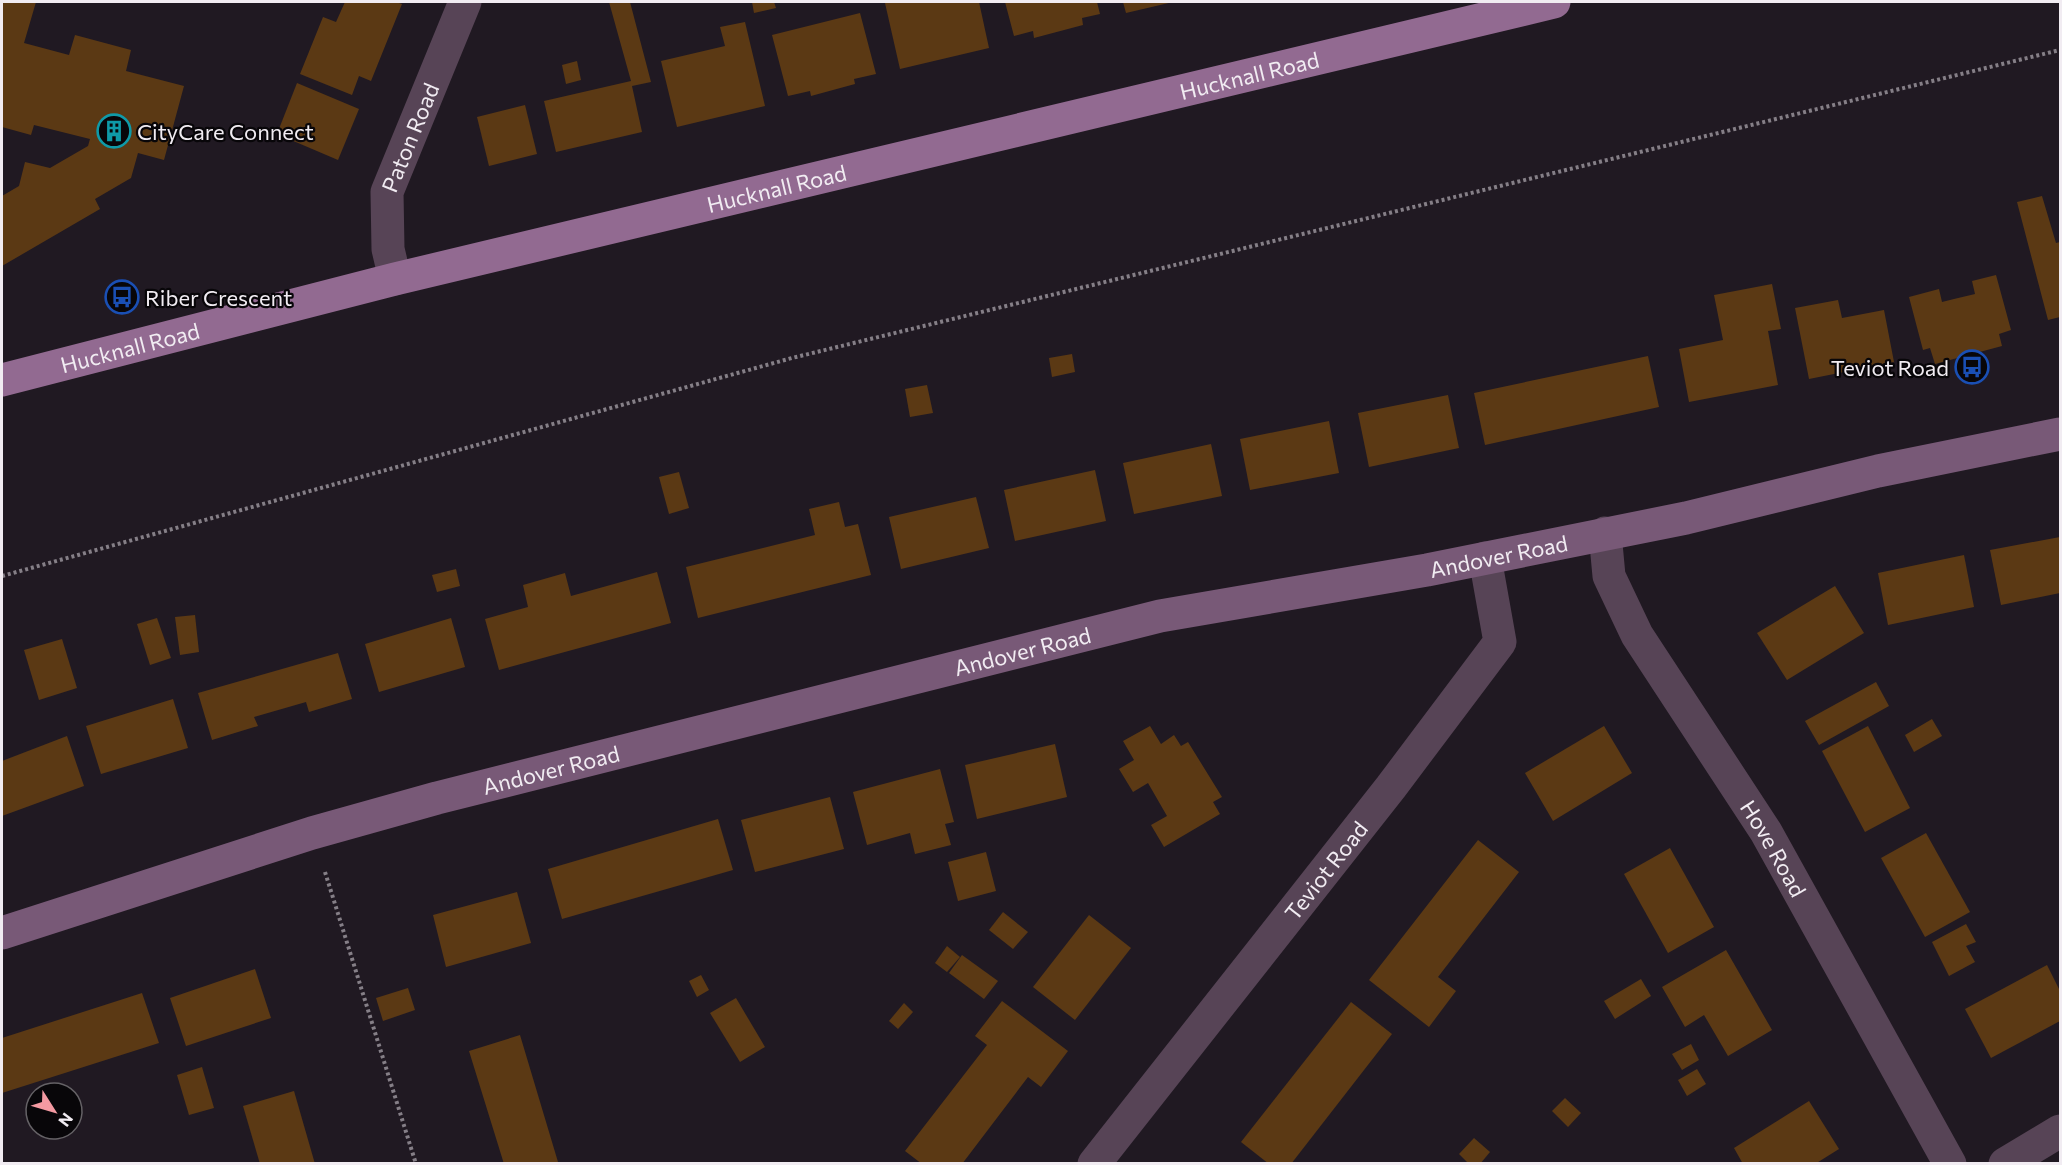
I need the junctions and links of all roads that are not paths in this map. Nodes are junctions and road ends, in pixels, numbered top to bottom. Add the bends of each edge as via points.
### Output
1 (465, 2) edge
2 (1554, 2) edge
3 (395, 279) junction
4 (2, 381) edge
5 (2061, 434) edge
6 (1605, 533) junction
7 (1485, 558) junction
8 (2, 933) edge
9 (2061, 1131) edge
10 (1094, 1164) edge
11 (1950, 1164) edge
12 (2005, 1164) edge

1 - 3 street, Paton Road via 387,192 388,249
2 - 3 main road, Hucknall Road
3 - 4 main road, Hucknall Road
5 - 6 street, Andover Road
6 - 7 street, Andover Road
6 - 11 street, Hove Road via 1609,576 1637,635 1766,832
7 - 8 street, Andover Road via 1160,616 460,792 312,834
7 - 10 street, Teviot Road via 1500,642
9 - 12 street

